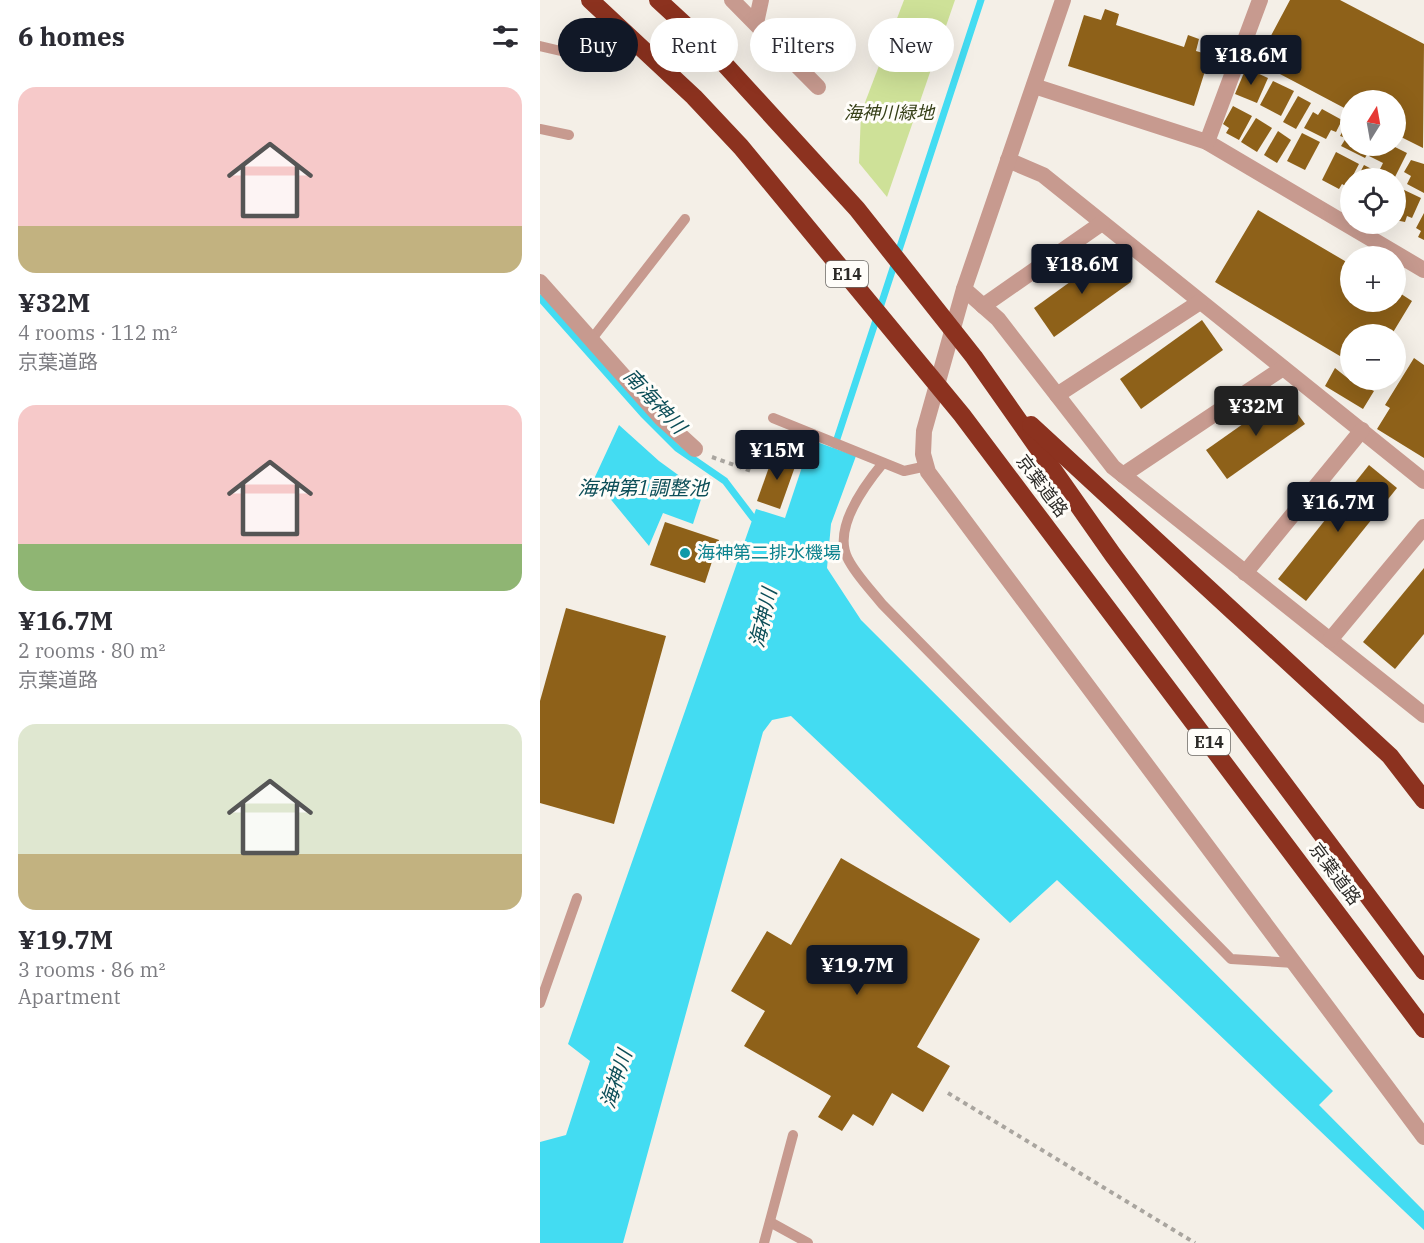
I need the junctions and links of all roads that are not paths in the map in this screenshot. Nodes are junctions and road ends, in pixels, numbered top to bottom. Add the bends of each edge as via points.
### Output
1 (590, 0) edge
2 (658, 0) edge
3 (678, 0) edge
4 (732, 0) edge
5 (761, 0) edge
6 (1064, 0) edge
7 (1260, 0) edge
8 (678, 18) edge
9 (690, 18) edge
10 (751, 18) edge
11 (757, 18) edge
12 (540, 46) edge
13 (558, 50) edge
14 (732, 72) edge
15 (803, 72) edge
16 (1034, 86) junction
17 (818, 87) dead end
18 (540, 129) edge
19 (570, 135) dead end
20 (1208, 142) junction
21 (1008, 160) junction
22 (685, 219) dead end
23 (1102, 223) junction
24 (1424, 270) edge
25 (540, 282) edge
26 (964, 289) junction
27 (1200, 302) junction
28 (983, 306) junction
29 (591, 340) junction
30 (1283, 368) junction
31 (1057, 395) junction
32 (1003, 399) junction
33 (773, 418) road end
34 (1362, 430) junction
35 (695, 448) road end
36 (883, 463) junction
37 (927, 466) junction
38 (1123, 475) junction
39 (1424, 481) edge
40 (1424, 527) edge
41 (1245, 573) junction
42 (1330, 640) junction
43 (1424, 715) edge
44 (1424, 800) edge
45 (577, 898) dead end
46 (1294, 963) junction
47 (1424, 971) edge
48 (544, 977) edge
49 (540, 1003) edge
50 (1424, 1029) edge
51 (793, 1135) dead end
52 (1424, 1137) edge
53 (770, 1222) junction
54 (764, 1243) edge
55 (808, 1243) edge

1 - 50 highway, 京葉道路 / E14 via 694,97 785,198 962,415
2 - 8 highway, 京葉道路 / E14
3 - 9 highway
4 - 10 street
5 - 11 street
6 - 16 street
7 - 20 street
12 - 13 lane
14 - 32 highway, 京葉道路 / E14 via 857,209
15 - 17 street
16 - 20 street
16 - 21 street
18 - 19 lane
20 - 24 street
21 - 23 street via 1043,175
21 - 26 street
22 - 29 lane
23 - 27 street
23 - 28 street
25 - 29 street
26 - 28 street
26 - 37 street via 924,431
27 - 30 street
27 - 31 street
28 - 31 street via 998,319
29 - 35 street via 660,417
30 - 34 street
30 - 38 street
31 - 38 street
32 - 44 highway via 1390,756
32 - 47 highway, 京葉道路 / E14 via 1113,555
33 - 36 lane
34 - 39 street
34 - 41 street
36 - 37 lane via 904,471
36 - 46 lane via 860,491 843,535 847,558 882,604 1231,959
37 - 46 street via 956,512
38 - 41 street
40 - 42 street
41 - 42 street
42 - 43 street
45 - 48 lane
46 - 52 street
48 - 49 lane
51 - 53 lane
53 - 54 lane
53 - 55 lane

